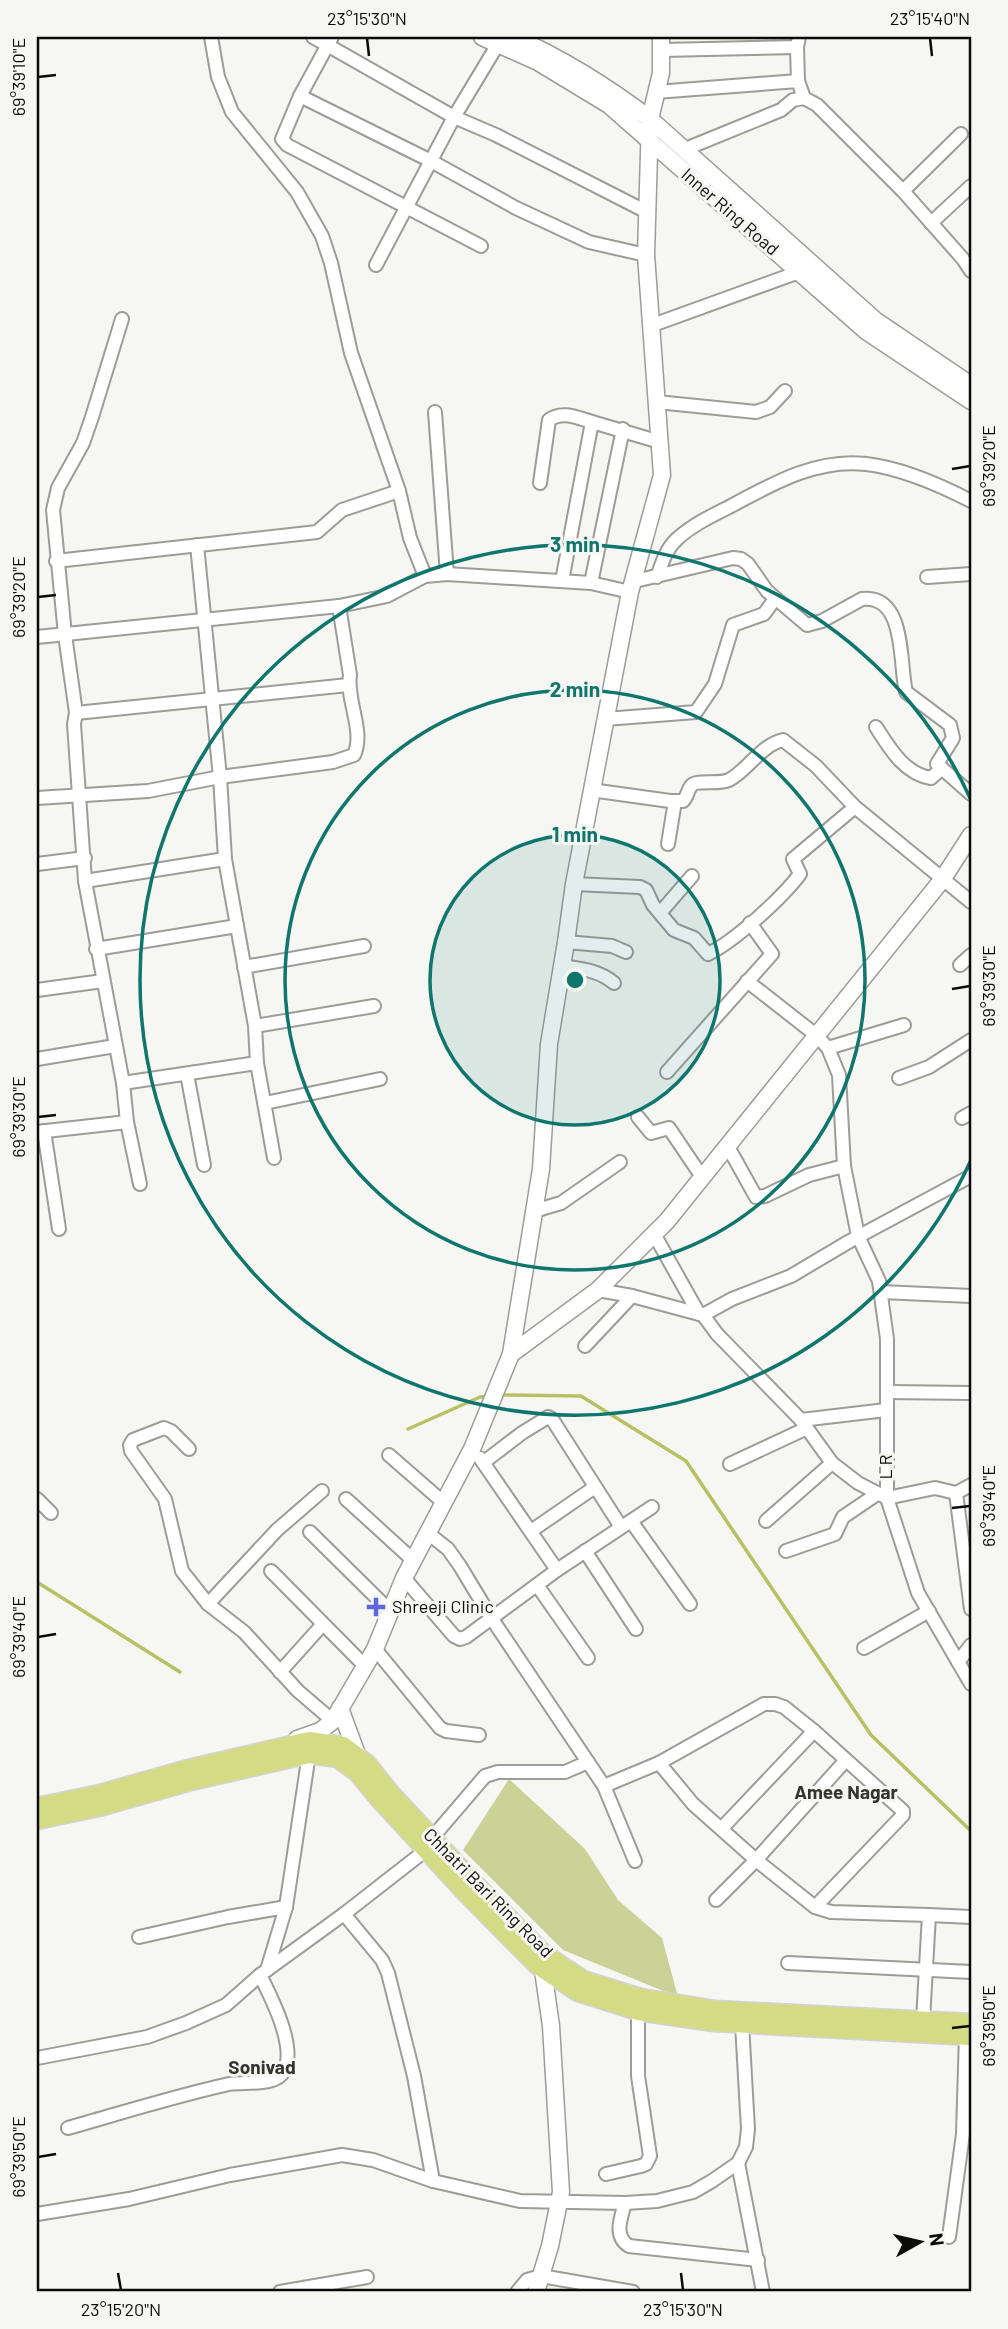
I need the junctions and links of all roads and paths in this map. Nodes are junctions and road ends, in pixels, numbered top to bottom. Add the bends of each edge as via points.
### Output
1 (211, 37) edge
2 (313, 37) edge
3 (482, 37) edge
4 (514, 37) edge
5 (330, 41) edge
6 (798, 42) edge
7 (662, 43) edge
8 (498, 44) junction
9 (798, 81) junction
10 (656, 92) junction
11 (300, 96) junction
12 (804, 98) junction
13 (454, 117) junction
14 (650, 119) junction
15 (961, 134) dead end
16 (649, 141) junction
17 (683, 150) junction
18 (431, 161) junction
19 (971, 186) edge
20 (903, 191) junction
21 (406, 206) junction
22 (648, 212) junction
23 (931, 223) junction
24 (481, 246) dead end
25 (646, 255) junction
26 (967, 255) edge
27 (376, 265) dead end
28 (971, 271) edge
29 (799, 272) junction
30 (122, 319) dead end
31 (650, 326) junction
32 (971, 384) edge
33 (785, 391) dead end
34 (971, 401) edge
35 (657, 402) junction
36 (435, 412) dead end
37 (592, 422) junction
38 (623, 429) junction
39 (660, 442) junction
40 (540, 483) dead end
41 (399, 491) junction
42 (971, 501) edge
43 (197, 545) junction
44 (57, 561) junction
45 (447, 574) junction
46 (971, 574) edge
47 (425, 576) junction
48 (657, 577) junction
49 (927, 577) dead end
50 (562, 581) junction
51 (591, 583) junction
52 (632, 586) junction
53 (775, 598) junction
54 (339, 606) junction
55 (205, 621) junction
56 (65, 635) junction
57 (37, 637) edge
58 (348, 685) junction
59 (212, 699) junction
60 (76, 713) junction
61 (606, 719) junction
62 (876, 727) dead end
63 (941, 769) junction
64 (220, 777) junction
65 (592, 790) junction
66 (971, 794) edge
67 (80, 796) junction
68 (37, 798) edge
69 (675, 801) junction
70 (855, 807) junction
71 (971, 835) edge
72 (668, 844) dead end
73 (85, 858) junction
74 (225, 859) junction
75 (37, 864) edge
76 (692, 876) dead end
77 (942, 880) junction
78 (85, 881) junction
79 (574, 884) junction
80 (971, 902) edge
81 (660, 913) junction
82 (750, 923) junction
83 (237, 926) junction
84 (566, 942) junction
85 (364, 946) dead end
86 (96, 949) junction
87 (625, 952) dead end
88 (971, 955) edge
89 (960, 965) dead end
90 (561, 966) junction
91 (244, 967) junction
92 (103, 981) junction
93 (747, 981) junction
94 (614, 983) dead end
95 (37, 990) edge
96 (374, 1006) dead end
97 (904, 1025) dead end
98 (255, 1027) junction
99 (816, 1035) junction
100 (971, 1040) edge
101 (115, 1046) junction
102 (828, 1048) junction
103 (37, 1059) edge
104 (257, 1062) junction
105 (667, 1072) dead end
106 (187, 1074) junction
107 (899, 1078) dead end
108 (380, 1079) dead end
109 (123, 1083) junction
110 (265, 1103) junction
111 (638, 1117) dead end
112 (127, 1122) junction
113 (40, 1131) edge
114 (727, 1145) junction
115 (274, 1158) dead end
116 (620, 1162) dead end
117 (204, 1165) dead end
118 (844, 1166) junction
119 (971, 1176) edge
120 (702, 1177) junction
121 (139, 1184) dead end
122 (534, 1211) junction
123 (59, 1229) dead end
124 (654, 1234) junction
125 (859, 1236) junction
126 (598, 1290) junction
127 (881, 1292) junction
128 (632, 1296) junction
129 (971, 1296) edge
130 (701, 1314) junction
131 (585, 1346) dead end
132 (511, 1354) junction
133 (887, 1392) junction
134 (971, 1393) edge
135 (886, 1410) junction
136 (804, 1424) junction
137 (188, 1449) dead end
138 (472, 1449) junction
139 (389, 1455) dead end
140 (484, 1462) junction
141 (832, 1463) junction
142 (730, 1464) dead end
143 (971, 1485) edge
144 (595, 1487) junction
145 (322, 1490) dead end
146 (956, 1493) junction
147 (882, 1496) junction
148 (37, 1499) edge
149 (346, 1499) dead end
150 (444, 1503) junction
151 (652, 1507) dead end
152 (51, 1513) dead end
153 (766, 1521) dead end
154 (626, 1524) junction
155 (531, 1531) junction
156 (310, 1532) dead end
157 (429, 1534) junction
158 (585, 1551) junction
159 (786, 1551) dead end
160 (968, 1554) edge
161 (414, 1562) junction
162 (271, 1570) dead end
163 (557, 1570) junction
164 (404, 1578) junction
165 (537, 1585) junction
166 (208, 1604) junction
167 (690, 1604) dead end
168 (971, 1609) edge
169 (390, 1611) junction
170 (929, 1611) junction
171 (492, 1619) junction
172 (323, 1624) junction
173 (636, 1629) dead end
174 (971, 1645) edge
175 (864, 1647) dead end
176 (375, 1649) junction
177 (588, 1658) dead end
178 (958, 1662) junction
179 (365, 1667) junction
180 (280, 1672) junction
181 (971, 1684) edge
182 (337, 1715) junction
183 (814, 1731) junction
184 (479, 1735) dead end
185 (265, 1751) junction
186 (309, 1754) junction
187 (358, 1757) junction
188 (846, 1760) junction
189 (588, 1762) junction
190 (659, 1763) junction
191 (604, 1786) junction
192 (37, 1807) edge
193 (37, 1820) edge
194 (722, 1828) junction
195 (429, 1844) junction
196 (756, 1860) junction
197 (635, 1861) dead end
198 (716, 1900) dead end
199 (286, 1907) junction
200 (816, 1907) junction
201 (344, 1914) junction
202 (929, 1915) junction
203 (971, 1917) edge
204 (139, 1937) dead end
205 (543, 1962) junction
206 (788, 1963) dead end
207 (925, 1971) junction
208 (264, 1972) junction
209 (971, 1972) edge
210 (638, 2011) junction
211 (923, 2020) junction
212 (742, 2024) junction
213 (970, 2031) edge
214 (37, 2058) edge
215 (68, 2128) dead end
216 (738, 2163) junction
217 (606, 2174) dead end
218 (433, 2181) junction
219 (560, 2201) junction
220 (625, 2203) junction
221 (37, 2214) edge
222 (949, 2237) dead end
223 (758, 2260) junction
224 (541, 2276) junction
225 (367, 2277) dead end
226 (280, 2292) edge
227 (517, 2292) edge
228 (536, 2292) edge
229 (634, 2292) edge
230 (764, 2292) edge

1 - 41 street via 218,77 232,112 297,192 322,236 351,353
2 - 5 street
3 - 8 street, Inner Ring Road
4 - 14 street, Inner Ring Road via 544,50
5 - 11 street
5 - 13 street
6 - 7 street
6 - 9 street
7 - 10 street
8 - 13 street
8 - 16 street, Inner Ring Road via 538,62 608,105
9 - 10 street
9 - 12 street
10 - 14 street
11 - 18 street
11 - 21 street via 283,133 287,145
12 - 17 street
12 - 20 street via 817,105
13 - 18 street
13 - 22 street
14 - 16 street
14 - 17 street, Inner Ring Road
15 - 20 street
16 - 22 street
16 - 29 street, Inner Ring Road
17 - 32 street, Inner Ring Road via 874,320
18 - 21 street
18 - 25 street via 589,242
19 - 23 street
20 - 23 street
21 - 24 street
21 - 27 street
22 - 25 street
23 - 26 street
25 - 31 street
26 - 28 street
29 - 31 street
29 - 34 street, Inner Ring Road via 866,331
30 - 44 street via 83,443 58,488 53,510
31 - 35 street
33 - 35 street via 770,407 756,412
35 - 39 street
36 - 45 street
37 - 38 street
37 - 40 street via 565,414 550,420
37 - 50 street
38 - 39 street
38 - 51 street
39 - 52 street via 662,475
41 - 43 street via 342,510 317,532
41 - 47 street
42 - 48 street via 893,468 835,463 783,478 704,520 677,539
43 - 44 street
43 - 55 street
44 - 56 street
45 - 47 street
45 - 50 street
46 - 49 street
47 - 54 street via 387,596
48 - 52 street
48 - 53 street via 741,559
50 - 51 street
51 - 52 street
52 - 61 street
53 - 61 street via 764,614 733,625 715,684 696,712
53 - 63 street via 807,625 862,599 886,608 901,642 906,692 950,726 953,737 937,764
54 - 55 street
54 - 58 street
55 - 56 street
55 - 59 street
56 - 57 street
56 - 60 street
58 - 59 street
58 - 64 street via 357,736 354,755 333,762
59 - 60 street
59 - 64 street
60 - 67 street
61 - 65 street
62 - 63 street via 897,758 923,777 931,778
63 - 66 street
64 - 67 street via 148,791
64 - 74 street
65 - 69 street
65 - 79 street
67 - 68 street
67 - 73 street
69 - 70 street via 687,798 696,783 731,779 783,740
69 - 72 street
70 - 77 street
70 - 82 street via 793,859 800,874
71 - 77 street
73 - 75 street
73 - 78 street
74 - 78 street
74 - 83 street
76 - 81 street
77 - 80 street
77 - 99 street
78 - 86 street
79 - 81 street via 640,887
79 - 84 street
81 - 82 street via 674,930 694,938 708,954
82 - 93 street via 772,954
83 - 86 street
83 - 91 street
84 - 87 street via 612,946
84 - 90 street
85 - 91 street
86 - 92 street
88 - 89 street
90 - 94 street via 597,972
90 - 122 street
91 - 98 street
92 - 95 street
92 - 101 street
93 - 99 street, L R
93 - 105 street
96 - 98 street
97 - 102 street
98 - 104 street
99 - 102 street, L R
99 - 114 street
100 - 107 street via 929,1067
101 - 103 street
101 - 109 street
102 - 118 street, L R via 839,1075
104 - 106 street
104 - 110 street
106 - 109 street
106 - 117 street
108 - 110 street
109 - 112 street
110 - 115 street
111 - 120 street via 651,1133 669,1128
112 - 113 street
112 - 121 street
113 - 123 street
114 - 118 street via 756,1197
114 - 120 street
116 - 122 street via 561,1203
118 - 125 street, L R
119 - 125 street
120 - 124 street
122 - 132 street
124 - 126 street
124 - 130 street
125 - 127 street, L R
125 - 130 street via 791,1276
126 - 128 street
126 - 132 street
127 - 129 street
127 - 133 street, L R
128 - 130 street
128 - 131 street
130 - 136 street
132 - 138 street
133 - 134 street
133 - 135 street, L R
135 - 136 street
135 - 147 street, L R
136 - 141 street
136 - 142 street
137 - 166 street via 164,1428 130,1445 165,1499 182,1571
138 - 140 street
138 - 150 street
139 - 150 street
140 - 144 street via 548,1417
140 - 155 street
141 - 147 street
141 - 153 street
143 - 146 street
144 - 154 street
144 - 155 street
145 - 166 street via 277,1530
146 - 147 street via 935,1488
146 - 160 street
147 - 159 street via 843,1517 835,1534
147 - 170 street, L R
148 - 152 street
149 - 161 street
150 - 157 street
151 - 154 street
154 - 158 street
154 - 167 street
155 - 163 street
156 - 169 street
157 - 161 street
157 - 171 street via 448,1549
158 - 163 street
158 - 173 street
160 - 168 street
161 - 164 street
162 - 172 street
163 - 165 street
164 - 169 street
164 - 171 street via 460,1639
165 - 171 street
165 - 177 street
166 - 180 street via 244,1632
169 - 176 street
170 - 175 street
170 - 178 street, L R
171 - 189 street
172 - 179 street
172 - 180 street
174 - 178 street
176 - 179 street
176 - 184 street via 440,1728
178 - 181 street, L R
179 - 182 street
180 - 182 street
182 - 185 street via 320,1731
182 - 187 street
183 - 188 street
183 - 190 street via 784,1707 764,1704
183 - 194 street
185 - 187 main road, Chhatri Bari Ring Road via 309,1741 343,1746
185 - 192 main road, Chhatri Bari Ring Road
186 - 193 main road, Chhatri Bari Ring Road
186 - 195 main road, Chhatri Bari Ring Road via 338,1758 358,1773
186 - 199 street
187 - 195 main road, Chhatri Bari Ring Road
188 - 196 street
188 - 200 street via 902,1807 903,1815
189 - 191 street
189 - 195 street via 565,1772 485,1776
190 - 191 street
190 - 194 street via 693,1804
191 - 197 street
194 - 196 street
195 - 201 street
195 - 205 main road, Chhatri Bari Ring Road
196 - 198 street
196 - 200 street
199 - 204 street
199 - 208 street
200 - 202 street via 831,1912
201 - 208 street
201 - 218 street via 388,1973 414,2076
202 - 203 street
202 - 207 street
205 - 210 main road, Chhatri Bari Ring Road via 578,1992
205 - 211 main road, Chhatri Bari Ring Road via 641,1998 715,2010
205 - 219 street
206 - 207 street
207 - 209 street
207 - 211 street
208 - 214 street via 226,2005 186,2023 147,2037
208 - 215 street via 287,2049 281,2077 230,2084
210 - 212 main road, Chhatri Bari Ring Road
210 - 217 street via 638,2077 650,2156 646,2164
211 - 213 main road, Chhatri Bari Ring Road
212 - 213 main road, Chhatri Bari Ring Road
212 - 216 street via 748,2129
213 - 222 street
216 - 220 street via 693,2192
216 - 223 street
218 - 219 street via 520,2201
218 - 221 street via 373,2160 342,2155
219 - 220 street
219 - 224 street
220 - 223 street via 619,2232 629,2246
223 - 230 street
224 - 227 street via 527,2280
224 - 228 street
224 - 229 street
225 - 226 street

